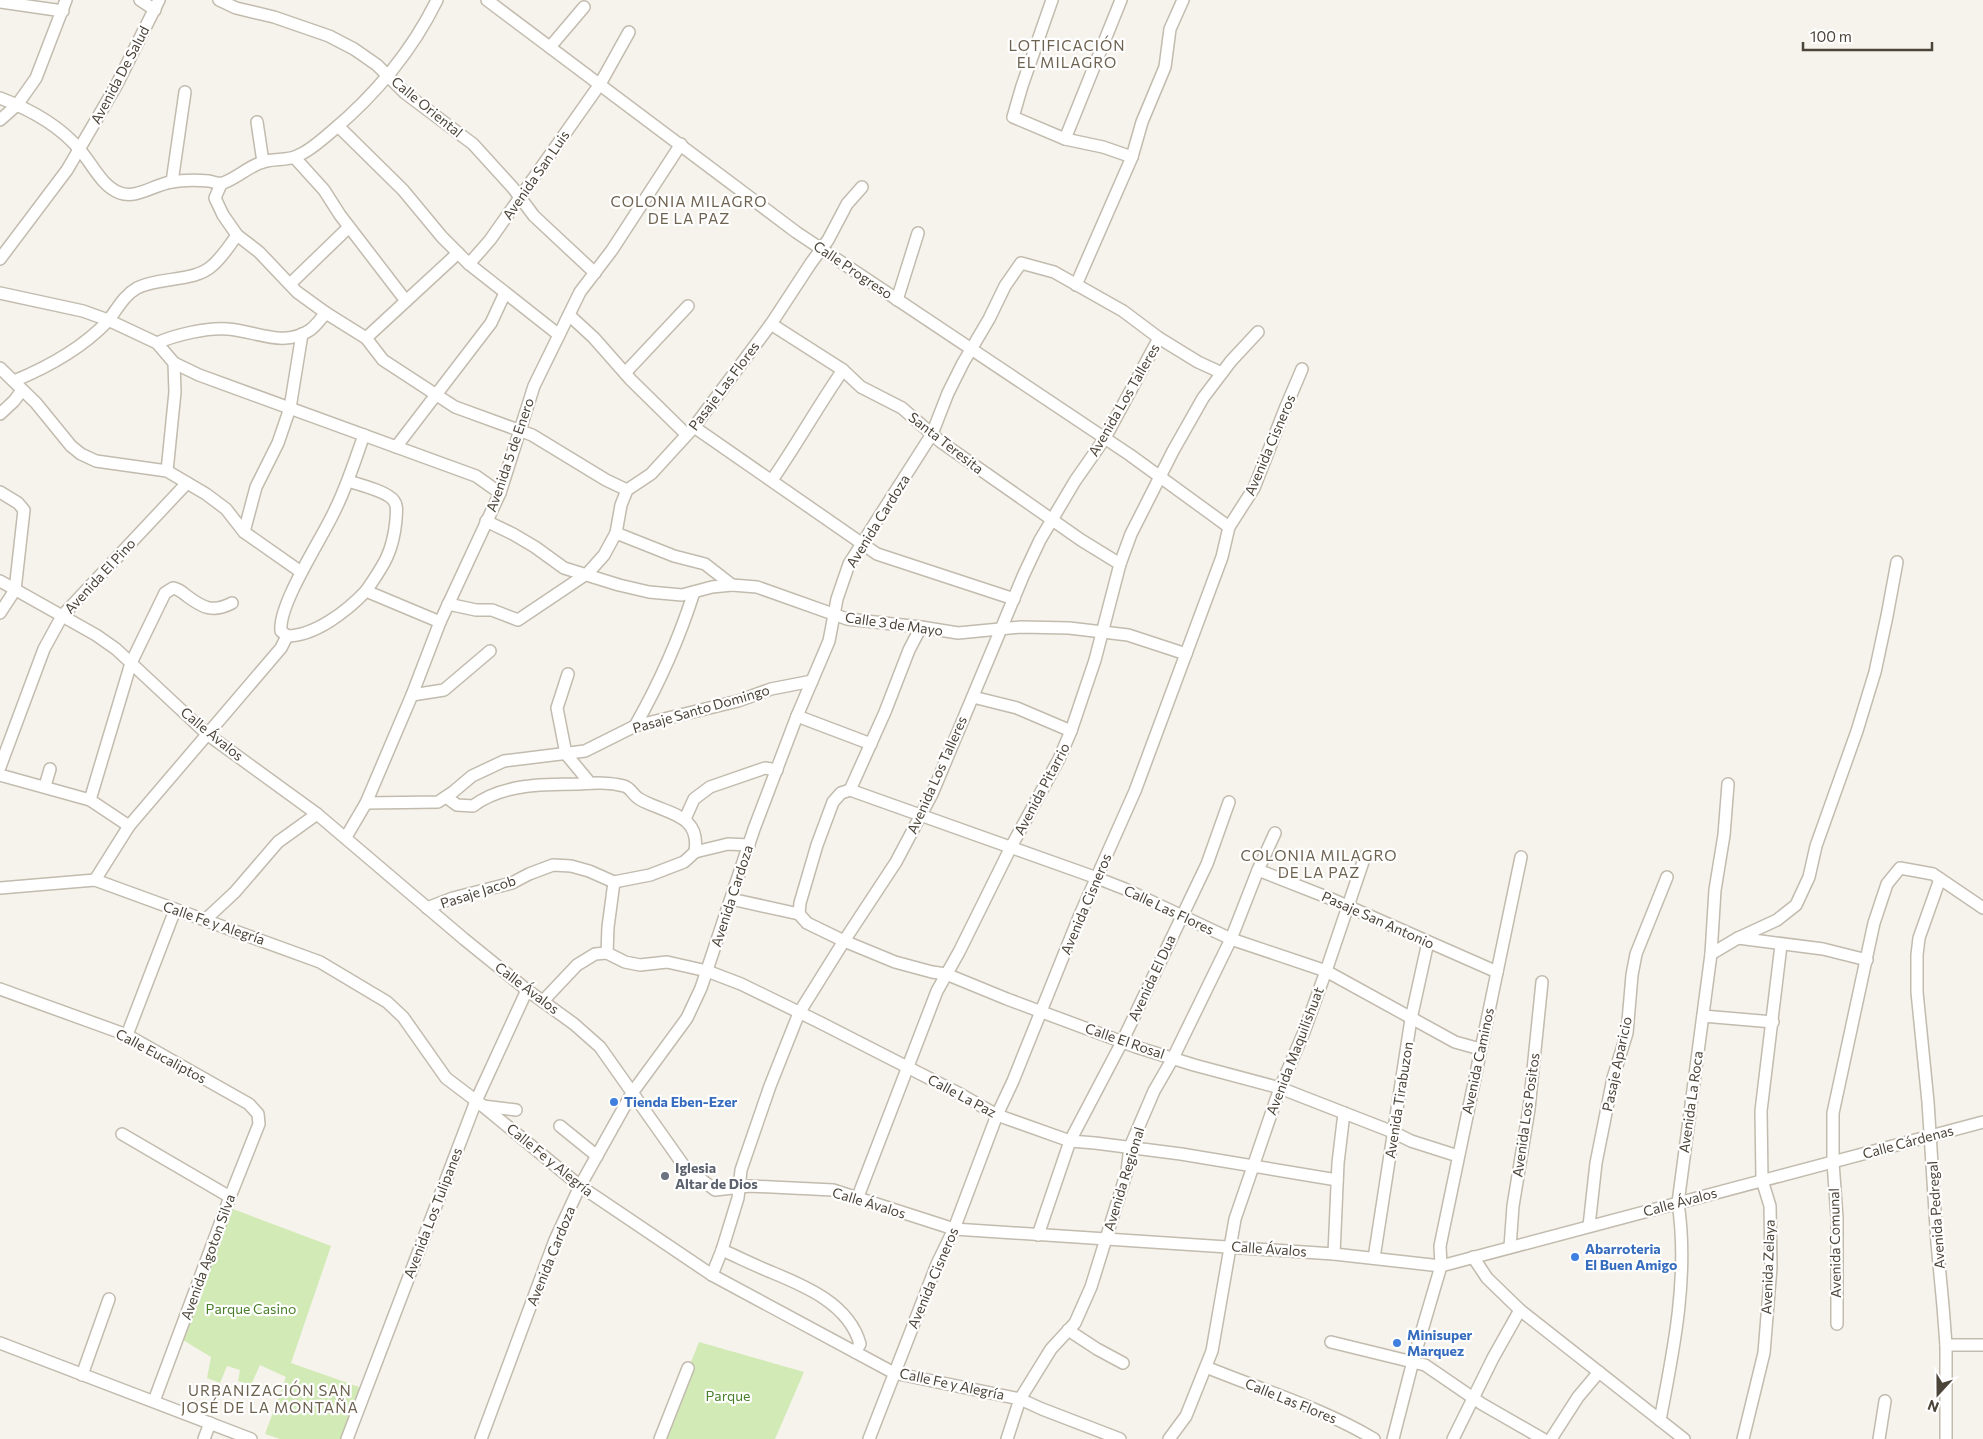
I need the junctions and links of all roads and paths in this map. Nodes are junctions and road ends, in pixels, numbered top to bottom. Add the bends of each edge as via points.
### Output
1 (140, 0) edge
2 (219, 0) edge
3 (437, 0) edge
4 (487, 0) edge
5 (1052, 0) edge
6 (1121, 0) edge
7 (1183, 0) edge
8 (0, 2) edge
9 (157, 5) edge
10 (65, 6) edge
11 (584, 7) dead end
12 (629, 32) dead end
13 (550, 47) junction
14 (387, 75) junction
15 (600, 84) junction
16 (185, 92) dead end
17 (0, 98) edge
18 (17, 105) junction
19 (0, 120) edge
20 (257, 122) dead end
21 (338, 126) junction
22 (1066, 139) junction
23 (681, 144) junction
24 (79, 148) junction
25 (1132, 157) junction
26 (294, 158) junction
27 (263, 162) junction
28 (172, 182) junction
29 (221, 184) junction
30 (862, 188) dead end
31 (520, 197) junction
32 (349, 227) junction
33 (918, 233) dead end
34 (237, 234) junction
35 (821, 250) junction
36 (458, 253) junction
37 (0, 259) edge
38 (469, 264) junction
39 (595, 273) junction
40 (290, 284) junction
41 (1076, 285) junction
42 (0, 293) edge
43 (505, 293) junction
44 (897, 300) junction
45 (406, 301) junction
46 (688, 306) dead end
47 (326, 313) junction
48 (569, 315) junction
49 (108, 320) junction
50 (771, 324) junction
51 (1258, 332) dead end
52 (302, 334) junction
53 (559, 335) junction
54 (366, 338) junction
55 (1159, 338) junction
56 (157, 343) junction
57 (972, 349) junction
58 (174, 363) junction
59 (0, 368) edge
60 (843, 370) junction
61 (1302, 370) dead end
62 (625, 373) junction
63 (1222, 373) junction
64 (18, 386) junction
65 (436, 396) junction
66 (290, 408) junction
67 (0, 414) edge
68 (520, 430) junction
69 (690, 430) junction
70 (932, 434) junction
71 (364, 435) junction
72 (1105, 438) junction
73 (396, 447) junction
74 (167, 471) junction
75 (1160, 476) junction
76 (772, 480) junction
77 (348, 481) junction
78 (187, 483) junction
79 (627, 490) junction
80 (500, 492) junction
81 (1, 494) edge
82 (1053, 520) junction
83 (486, 521) junction
84 (1230, 527) junction
85 (244, 532) junction
86 (616, 534) junction
87 (862, 544) junction
88 (1897, 562) dead end
89 (1120, 564) junction
90 (301, 572) junction
91 (586, 575) junction
92 (0, 581) edge
93 (732, 585) junction
94 (15, 590) junction
95 (366, 591) junction
96 (694, 592) junction
97 (1014, 599) junction
98 (232, 603) dead end
99 (448, 604) junction
100 (0, 613) edge
101 (834, 614) junction
102 (62, 616) junction
103 (440, 622) junction
104 (922, 627) junction
105 (1002, 629) junction
106 (1103, 632) junction
107 (287, 636) junction
108 (490, 650) dead end
109 (1186, 654) junction
110 (130, 663) junction
111 (568, 674) dead end
112 (812, 681) junction
113 (412, 695) junction
114 (973, 697) junction
115 (798, 716) junction
116 (635, 726) junction
117 (1071, 731) junction
118 (207, 734) junction
119 (871, 744) junction
120 (566, 754) junction
121 (0, 767) edge
122 (50, 770) dead end
123 (777, 770) junction
124 (0, 775) edge
125 (590, 783) junction
126 (1728, 784) dead end
127 (45, 786) junction
128 (850, 790) junction
129 (446, 797) junction
130 (90, 800) junction
131 (1228, 802) dead end
132 (366, 803) junction
133 (317, 814) junction
134 (921, 815) junction
135 (685, 819) junction
136 (129, 826) junction
137 (1274, 833) dead end
138 (346, 837) junction
139 (749, 844) junction
140 (1011, 847) junction
141 (695, 852) junction
142 (1365, 856) dead end
143 (1521, 857) dead end
144 (1258, 870) junction
145 (1667, 876) dead end
146 (1097, 878) junction
147 (1940, 879) junction
148 (95, 880) junction
149 (614, 882) junction
150 (0, 888) edge
151 (731, 899) junction
152 (1348, 906) junction
153 (428, 908) junction
154 (1983, 908) edge
155 (175, 910) junction
156 (799, 914) junction
157 (1181, 916) junction
158 (206, 919) junction
159 (1738, 938) junction
160 (1232, 939) junction
161 (844, 941) junction
162 (1428, 942) junction
163 (1781, 945) junction
164 (607, 949) junction
165 (1711, 954) junction
166 (1867, 960) junction
167 (708, 971) junction
168 (1326, 971) junction
169 (1497, 972) junction
170 (946, 974) junction
171 (1542, 982) dead end
172 (0, 989) edge
173 (526, 990) junction
174 (542, 1001) junction
175 (1041, 1011) junction
176 (800, 1013) junction
177 (1703, 1016) junction
178 (1411, 1020) junction
179 (1773, 1022) junction
180 (127, 1035) junction
181 (1122, 1042) junction
182 (1480, 1049) junction
183 (1173, 1058) junction
184 (908, 1068) junction
185 (1280, 1088) junction
186 (632, 1093) junction
187 (479, 1103) junction
188 (516, 1110) dead end
189 (1344, 1113) junction
190 (258, 1114) joint
191 (997, 1115) junction
192 (1983, 1122) edge
193 (560, 1126) dead end
194 (1393, 1132) junction
195 (122, 1134) dead end
196 (1930, 1136) junction
197 (1070, 1141) junction
198 (1130, 1147) junction
199 (597, 1156) junction
200 (1458, 1156) junction
201 (1833, 1162) junction
202 (1253, 1166) junction
203 (1338, 1180) junction
204 (1762, 1180) junction
205 (580, 1186) junction
206 (739, 1188) junction
207 (230, 1197) junction
208 (857, 1199) junction
209 (1678, 1203) junction
210 (1589, 1226) junction
211 (954, 1229) junction
212 (1038, 1235) junction
213 (1106, 1238) junction
214 (1230, 1246) junction
215 (1510, 1247) junction
216 (722, 1250) junction
217 (1334, 1254) junction
218 (1473, 1257) junction
219 (1374, 1258) junction
220 (1442, 1266) junction
221 (712, 1275) junction
222 (109, 1299) dead end
223 (1520, 1310) junction
224 (1837, 1324) dead end
225 (1068, 1330) junction
226 (1331, 1342) dead end
227 (0, 1343) edge
228 (1983, 1344) edge
229 (1946, 1345) junction
230 (855, 1352) junction
231 (1413, 1362) junction
232 (1123, 1363) dead end
233 (1206, 1367) junction
234 (688, 1368) dead end
235 (894, 1372) junction
236 (1599, 1372) junction
237 (82, 1375) junction
238 (1020, 1398) junction
239 (1473, 1398) junction
240 (154, 1401) junction
241 (1885, 1401) dead end
242 (1660, 1420) junction
243 (210, 1423) junction
244 (204, 1439) edge
245 (251, 1439) edge
246 (347, 1439) edge
247 (481, 1439) edge
248 (660, 1439) edge
249 (869, 1439) edge
250 (1007, 1439) edge
251 (1120, 1439) edge
252 (1169, 1439) edge
253 (1374, 1439) edge
254 (1393, 1439) edge
255 (1453, 1439) edge
256 (1543, 1439) edge
257 (1551, 1439) edge
258 (1684, 1439) edge
259 (1743, 1439) edge
260 (1879, 1439) edge
261 (1946, 1439) edge

1 - 9 street
2 - 14 street, Calle Oriental via 329,36 354,49
3 - 14 street via 415,39
4 - 13 street, Calle Progreso
5 - 22 street via 1013,117
6 - 22 street
7 - 25 street via 1170,29 1165,67 1142,122
8 - 10 street
9 - 24 street, Avenida De Salud via 116,86
10 - 18 street via 43,65
11 - 13 street
12 - 15 street, Avenida San Luis
13 - 15 street, Calle Progreso
14 - 21 street
14 - 31 street, Calle Oriental via 473,144
15 - 23 street, Calle Progreso
15 - 31 street, Avenida San Luis
16 - 28 street
17 - 18 street
18 - 19 street
18 - 24 street via 66,135
20 - 27 street
21 - 26 street via 308,151
21 - 36 street via 403,190
22 - 25 street
23 - 35 street, Calle Progreso via 737,190
23 - 39 street, Avenida 5 de Enero
24 - 28 street via 109,187 122,194 137,194
24 - 37 street via 67,170
25 - 41 street
26 - 27 street
26 - 32 street via 324,190
27 - 29 street
28 - 29 street
29 - 34 street via 216,198 223,215
30 - 35 street, Pasaje Las Flores via 848,204
31 - 38 street, Avenida San Luis
31 - 39 street, Calle Oriental via 534,216
32 - 40 street
32 - 45 street
33 - 44 street
34 - 40 street
34 - 49 street via 212,266 196,275 138,288 126,296
35 - 44 street, Calle Progreso
35 - 50 street, Pasaje Las Flores
36 - 38 street
36 - 45 street
38 - 43 street
39 - 48 street, Avenida 5 de Enero via 580,292
40 - 47 street
41 - 55 street via 1123,311
41 - 57 street, Avenida Cardoza via 1054,272 1021,263 1005,286
42 - 49 street via 83,311
43 - 53 street
43 - 65 street via 491,323
44 - 57 street, Calle Progreso
45 - 54 street
46 - 62 street
47 - 52 street via 311,330
47 - 54 street
48 - 53 street, Avenida 5 de Enero
48 - 62 street
49 - 56 street
49 - 64 street via 60,360
50 - 60 street, Santa Teresita
50 - 69 street, Pasaje Las Flores
51 - 63 street, Avenida Pitarrio
52 - 56 street via 277,338 215,329 167,338
52 - 66 street
53 - 68 street, Avenida 5 de Enero via 534,386
54 - 65 street via 384,360
55 - 63 street
55 - 72 street, Avenida Los Talleres
56 - 58 street
57 - 70 street, Avenida Cardoza via 948,393
57 - 72 street, Calle Progreso
58 - 66 street
58 - 74 street
59 - 64 street
60 - 70 street, Santa Teresita via 861,387 902,408
60 - 76 street
61 - 84 street, Avenida Cisneros via 1254,488
62 - 69 street
63 - 75 street, Avenida Pitarrio via 1203,398
64 - 67 street via 14,401
64 - 74 street via 81,454 96,461
65 - 68 street via 455,407
65 - 73 street
66 - 71 street
66 - 85 street via 278,444 256,487
68 - 79 street
68 - 80 street, Avenida 5 de Enero
69 - 76 street
69 - 79 street, Pasaje Las Flores via 650,474
70 - 82 street, Santa Teresita
70 - 87 street, Avenida Cardoza
71 - 73 street
71 - 77 street
72 - 75 street, Calle Progreso
72 - 82 street, Avenida Los Talleres
73 - 80 street via 476,476
74 - 78 street
75 - 84 street, Calle Progreso
75 - 89 street, Avenida Pitarrio
76 - 87 street
77 - 90 street
77 - 95 street via 388,495 394,499 396,507 391,551
78 - 85 street via 226,509
78 - 102 street, Avenida El Pino
79 - 86 street via 620,505
80 - 83 street, Avenida 5 de Enero
81 - 94 street via 24,510
82 - 89 street, Santa Teresita
82 - 97 street, Avenida Los Talleres via 1040,540
83 - 91 street, Calle 3 de Mayo via 535,546 564,568
83 - 99 street, Avenida 5 de Enero
84 - 109 street, Avenida Cisneros
85 - 90 street
86 - 91 street via 604,555
86 - 93 street via 705,564
87 - 97 street via 877,554
87 - 101 street, Avenida Cardoza via 849,564
88 - 159 street via 1874,672 1855,739 1816,846 1809,877 1796,905 1777,920
89 - 106 street, Avenida Pitarrio
90 - 107 street via 280,622 281,631
91 - 96 street, Calle 3 de Mayo via 649,592 682,595
91 - 99 street via 518,620 492,610
92 - 94 street, Calle Ávalos
93 - 96 street, Calle 3 de Mayo
93 - 101 street, Calle 3 de Mayo via 757,587
94 - 100 street
94 - 102 street, Calle Ávalos
95 - 103 street
95 - 107 street via 354,604 309,633
96 - 116 street via 662,673
97 - 105 street, Avenida Los Talleres
98 - 110 street via 221,609 209,609 173,588 165,594
99 - 103 street, Avenida 5 de Enero
101 - 104 street, Calle 3 de Mayo via 847,619
101 - 112 street, Avenida Cardoza via 829,641
102 - 110 street, Calle Ávalos via 96,635
102 - 121 street, Avenida El Pino via 44,649
103 - 113 street, Avenida 5 de Enero
104 - 105 street, Calle 3 de Mayo via 958,633
104 - 119 street via 901,667
105 - 106 street, Calle 3 de Mayo via 1069,628
105 - 114 street, Avenida Los Talleres
106 - 109 street, Calle 3 de Mayo via 1128,635
106 - 117 street, Avenida Pitarrio
107 - 118 street
108 - 113 street via 444,690
109 - 146 street, Avenida Cisneros
110 - 118 street, Calle Ávalos
110 - 130 street
111 - 120 street via 557,708
112 - 115 street, Avenida Cardoza
112 - 116 street, Pasaje Santo Domingo
113 - 132 street, Avenida 5 de Enero
114 - 117 street via 1017,708
114 - 134 street, Avenida Los Talleres
115 - 119 street
115 - 123 street, Avenida Cardoza
116 - 120 street, Pasaje Santo Domingo via 585,751
117 - 140 street, Avenida Pitarrio
118 - 133 street, Calle Ávalos
118 - 136 street
119 - 128 street
120 - 125 street
120 - 129 street, Pasaje Santo Domingo via 504,762 472,776
122 - 127 street
123 - 135 street via 765,768 710,786 694,799
123 - 139 street, Avenida Cardoza
124 - 127 street
125 - 129 street via 512,789 482,799 473,806 457,805
125 - 135 street via 627,787 637,798
126 - 165 street, Avenida La Roca
127 - 130 street
128 - 134 street, Calle Las Flores
128 - 156 street via 841,793 833,802
129 - 132 street, Pasaje Santo Domingo via 438,802
130 - 136 street
131 - 157 street, Avenida El Dua via 1207,864
132 - 138 street, Avenida 5 de Enero
133 - 138 street, Calle Ávalos
133 - 158 street via 278,842
134 - 140 street, Calle Las Flores
134 - 161 street, Avenida Los Talleres via 896,862
135 - 141 street via 695,832
136 - 148 street
137 - 144 street, Avenida Regional
138 - 153 street, Calle Ávalos
139 - 141 street via 728,844
139 - 151 street, Avenida Cardoza
140 - 146 street, Calle Las Flores
140 - 170 street, Avenida Pitarrio
141 - 149 street via 684,862 650,875
142 - 152 street, Avenida Maquilishuat
143 - 169 street, Avenida Caminos
144 - 152 street, Pasaje San Antonio
144 - 160 street, Avenida Regional
145 - 210 street, Pasaje Aparicio via 1636,954 1626,1033 1613,1078 1596,1163
146 - 157 street, Calle Las Flores
146 - 175 street, Avenida Cisneros
147 - 154 street
147 - 166 street, Avenida Comunal via 1933,874 1900,868 1887,884 1874,923
147 - 196 street, Avenida Pedregal via 1919,938 1917,955 1917,992
148 - 150 street, Calle Fe y Alegría
148 - 155 street, Calle Fe y Alegría
149 - 153 street, Pasaje Jacob via 589,870 553,865 512,883
149 - 164 street
151 - 156 street
151 - 167 street, Avenida Cardoza
152 - 162 street, Pasaje San Antonio
152 - 168 street, Avenida Maquilishuat
153 - 173 street, Calle Ávalos
155 - 158 street, Calle Fe y Alegría
155 - 180 street
156 - 161 street, Calle El Rosal via 807,923
157 - 160 street, Calle Las Flores
157 - 181 street, Avenida El Dua
158 - 187 street, Calle Fe y Alegría via 320,962 387,1002 403,1017 446,1078
159 - 163 street
159 - 165 street
160 - 168 street, Calle Las Flores
160 - 183 street, Avenida Regional
161 - 170 street, Calle El Rosal via 895,962
161 - 176 street, Avenida Los Talleres
162 - 169 street, Pasaje San Antonio
162 - 178 street, Avenida Tirabuzon
163 - 166 street via 1823,949
163 - 179 street, Avenida Zelaya
164 - 167 street, Calle La Paz via 624,962 640,965 667,962
164 - 174 street via 577,964
165 - 177 street, Avenida La Roca
166 - 201 street, Avenida Comunal via 1833,1112
167 - 176 street, Calle La Paz
167 - 186 street, Avenida Cardoza via 688,1018
168 - 178 street, Calle Las Flores
168 - 185 street, Avenida Maquilishuat
169 - 182 street, Avenida Caminos
170 - 175 street, Calle El Rosal
170 - 184 street, Avenida Pitarrio
171 - 215 street, Avenida Los Positos
172 - 180 street, Calle Eucaliptos
173 - 174 street, Calle Ávalos
173 - 187 street, Avenida Los Tulipanes
174 - 186 street, Calle Ávalos via 600,1047
175 - 181 street, Calle El Rosal
175 - 191 street, Avenida Cisneros
176 - 184 street, Calle La Paz
176 - 206 street, Avenida Los Talleres via 770,1086 741,1170
177 - 179 street
177 - 209 street, Avenida La Roca
178 - 182 street, Calle Las Flores via 1455,1042
178 - 194 street, Avenida Tirabuzon
179 - 204 street, Avenida Zelaya via 1761,1111
180 - 190 street, Calle Eucaliptos via 249,1104
181 - 183 street, Calle El Rosal
181 - 197 street, Avenida El Dua
182 - 200 street, Avenida Caminos
183 - 185 street, Calle El Rosal
183 - 198 street, Avenida Regional via 1154,1091
184 - 191 street, Calle La Paz
184 - 208 street, Avenida Pitarrio
185 - 189 street, Calle El Rosal
185 - 202 street, Avenida Maquilishuat
186 - 199 street, Avenida Cardoza
186 - 206 street, Calle Ávalos via 684,1166 715,1190
187 - 188 street
187 - 205 street, Calle Fe y Alegría
187 - 246 street, Avenida Los Tulipanes
189 - 194 street, Calle El Rosal
189 - 203 street
190 - 207 street, Avenida Agoton Silva via 259,1124
191 - 197 street, Calle La Paz
191 - 211 street, Avenida Cisneros
192 - 196 street, Calle Cárdenas
193 - 199 street
194 - 200 street, Calle El Rosal
194 - 219 street, Avenida Tirabuzon
195 - 207 street
196 - 201 street, Calle Cárdenas
196 - 229 street, Avenida Pedregal
197 - 198 street, Calle La Paz
197 - 212 street, Avenida El Dua
198 - 202 street, Calle La Paz
198 - 213 street, Avenida Regional via 1127,1171
199 - 205 street, Avenida Cardoza
200 - 220 street, Avenida Caminos via 1440,1246
201 - 204 street, Calle Ávalos
201 - 224 street, Avenida Comunal
202 - 203 street, Calle La Paz
202 - 214 street, Avenida Maquilishuat via 1235,1219
203 - 217 street
204 - 209 street, Calle Ávalos
204 - 259 street, Avenida Zelaya via 1770,1206 1771,1267 1764,1352
205 - 221 street, Calle Fe y Alegría
205 - 247 street, Avenida Cardoza via 555,1240
206 - 208 street, Calle Ávalos via 833,1190
206 - 216 street, Avenida Los Talleres
207 - 240 street, Avenida Agoton Silva
208 - 211 street, Calle Ávalos
209 - 210 street, Calle Ávalos
209 - 242 street, Avenida La Roca via 1682,1254 1678,1310
210 - 215 street, Calle Ávalos
211 - 212 street, Calle Ávalos
211 - 235 street, Avenida Cisneros
212 - 213 street, Calle Ávalos
213 - 214 street, Calle Ávalos
213 - 225 street, Avenida Regional via 1092,1287 1075,1323
214 - 217 street, Calle Ávalos
214 - 233 street, Avenida Maquilishuat via 1212,1351
215 - 218 street, Calle Ávalos
216 - 221 street, Avenida Los Talleres
216 - 230 street via 794,1281 832,1304 856,1330 860,1344
217 - 219 street, Calle Ávalos
218 - 220 street, Calle Ávalos
218 - 223 street via 1487,1278
219 - 220 street, Calle Ávalos
220 - 231 street, Avenida Caminos
221 - 230 street, Calle Fe y Alegría
222 - 237 street
223 - 236 street
223 - 239 street
225 - 232 street
225 - 238 street, Avenida Regional via 1051,1349
226 - 231 street
227 - 237 street
228 - 229 street
229 - 261 street, Avenida Pedregal
230 - 235 street, Calle Fe y Alegría
231 - 239 street via 1425,1364
231 - 254 street, Avenida Caminos
233 - 252 street, Avenida Maquilishuat via 1186,1416
233 - 253 street, Calle Las Flores via 1328,1416
234 - 248 street
235 - 238 street, Calle Fe y Alegría
235 - 249 street, Avenida Cisneros
236 - 242 street
236 - 257 street via 1578,1397
237 - 240 street
238 - 250 street, Avenida Regional
238 - 251 street, Calle Fe y Alegría
239 - 255 street
239 - 256 street
240 - 243 street
241 - 260 street
242 - 258 street
243 - 244 street
243 - 245 street

